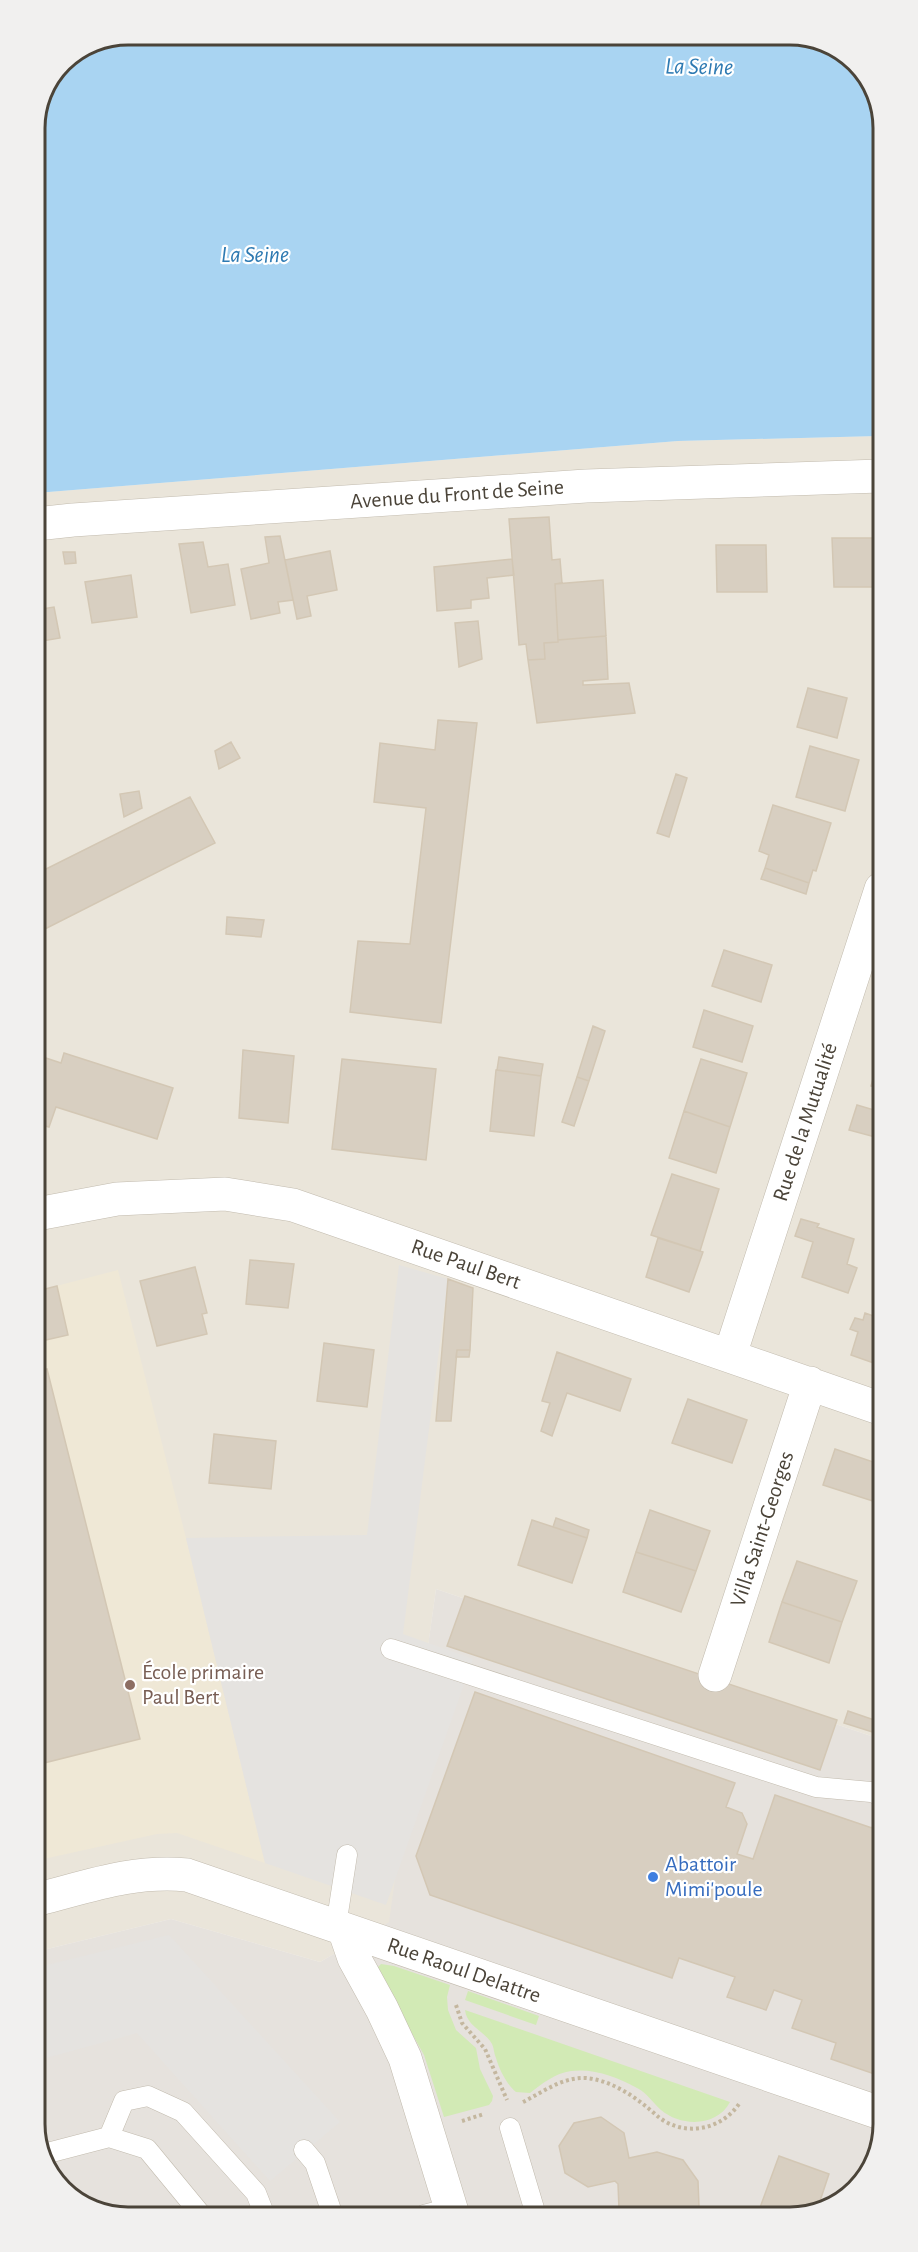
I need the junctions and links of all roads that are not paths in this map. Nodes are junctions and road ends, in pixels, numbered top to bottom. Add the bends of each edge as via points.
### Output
1 (873, 476) edge
2 (45, 523) edge
3 (873, 911) edge
4 (45, 1212) edge
5 (730, 1355) junction
6 (810, 1383) junction
7 (873, 1406) edge
8 (391, 1649) dead end
9 (715, 1675) dead end
10 (873, 1793) edge
11 (347, 1855) dead end
12 (45, 1897) edge
13 (340, 1928) junction
14 (873, 2110) edge
15 (510, 2128) dead end
16 (110, 2137) junction
17 (304, 2150) dead end
18 (50, 2153) edge
19 (195, 2207) edge
20 (261, 2207) edge
21 (330, 2207) edge
22 (442, 2207) edge
23 (534, 2207) edge

1 - 2 street, Avenue du Front de Seine via 586,486
3 - 5 street, Rue de la Mutualité
4 - 5 street, Rue Paul Bert via 117,1199 225,1194 293,1205
5 - 6 street, Rue Paul Bert
6 - 7 street, Rue Paul Bert
6 - 9 street, Villa Saint-Georges
8 - 10 lane via 816,1787
11 - 13 lane
12 - 13 street, Rue Raoul Delattre via 133,1875 187,1875
13 - 14 street, Rue Raoul Delattre
13 - 22 street via 405,2058
15 - 23 lane
16 - 18 lane
16 - 19 lane via 147,2149
16 - 20 lane via 124,2101 148,2096 183,2112 256,2193
17 - 21 lane via 315,2163

